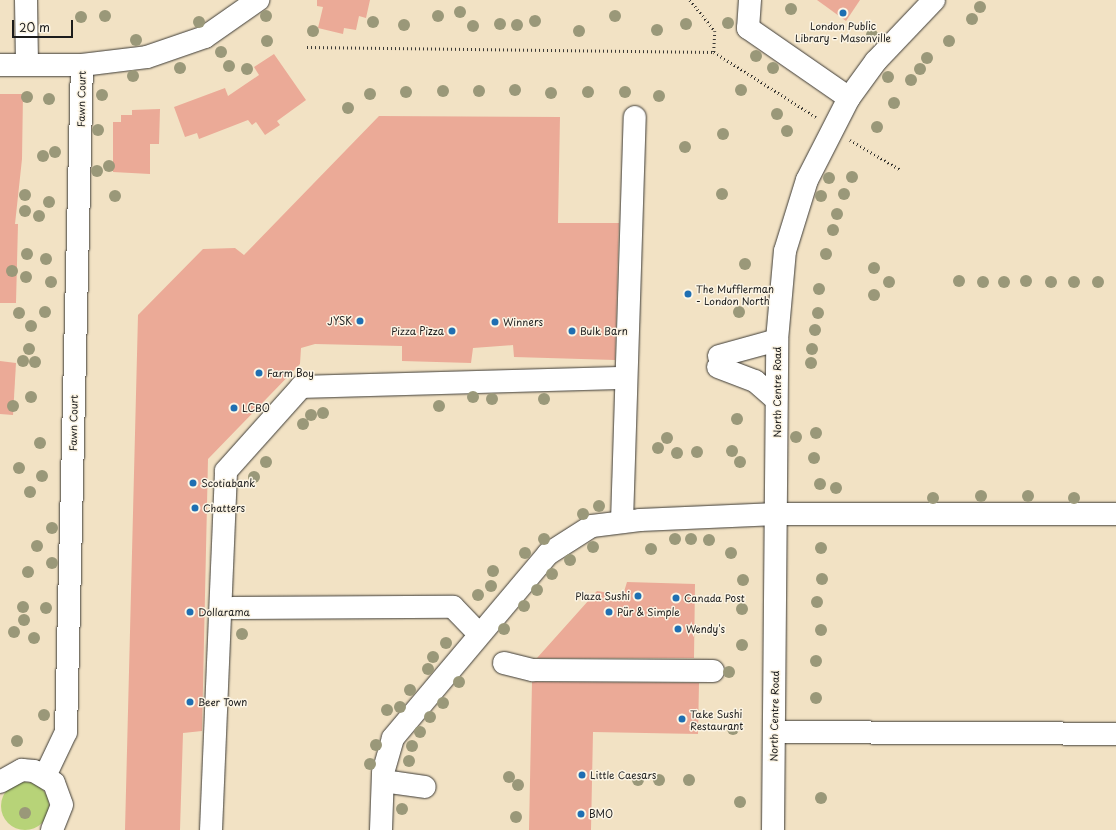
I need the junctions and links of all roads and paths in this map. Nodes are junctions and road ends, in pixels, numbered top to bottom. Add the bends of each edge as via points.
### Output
1 (26, 0) edge
2 (258, 0) edge
3 (690, 0) edge
4 (750, 0) edge
5 (934, 0) edge
6 (307, 47) dead end
7 (714, 52) junction
8 (0, 64) edge
9 (27, 64) junction
10 (82, 65) junction
11 (849, 98) junction
12 (635, 117) dead end
13 (832, 128) junction
14 (901, 170) dead end
15 (777, 340) junction
16 (626, 378) junction
17 (776, 399) junction
18 (777, 514) junction
19 (1116, 514) edge
20 (622, 522) junction
21 (233, 608) dead end
22 (478, 633) junction
23 (504, 664) dead end
24 (713, 672) dead end
25 (774, 732) junction
26 (1116, 734) edge
27 (45, 776) junction
28 (383, 781) junction
29 (0, 782) edge
30 (425, 787) dead end
31 (52, 830) edge
32 (211, 830) edge
33 (381, 830) edge
34 (773, 830) edge

1 - 9 street
2 - 10 street via 205,37 147,57
3 - 7 path via 715,31
4 - 11 street via 748,28
5 - 11 street, North Centre Road via 876,61
6 - 7 path
7 - 13 path
8 - 9 street
9 - 10 street
10 - 27 street, Fawn Court via 66,732
11 - 13 street, North Centre Road
12 - 16 street
13 - 14 path
13 - 15 street, North Centre Road via 807,180 785,251
15 - 17 street, North Centre Road
15 - 17 street via 719,361 755,381
16 - 20 street
16 - 32 street via 301,387 226,471
17 - 18 street, North Centre Road
18 - 19 street
18 - 20 street
18 - 25 street, North Centre Road
20 - 22 street via 592,526 548,554
21 - 22 street via 453,607
22 - 28 street via 393,738
23 - 24 street via 533,670
25 - 26 street
25 - 34 street, North Centre Road
27 - 29 street via 22,770
27 - 31 street via 60,794 62,805
28 - 30 street
28 - 33 street

